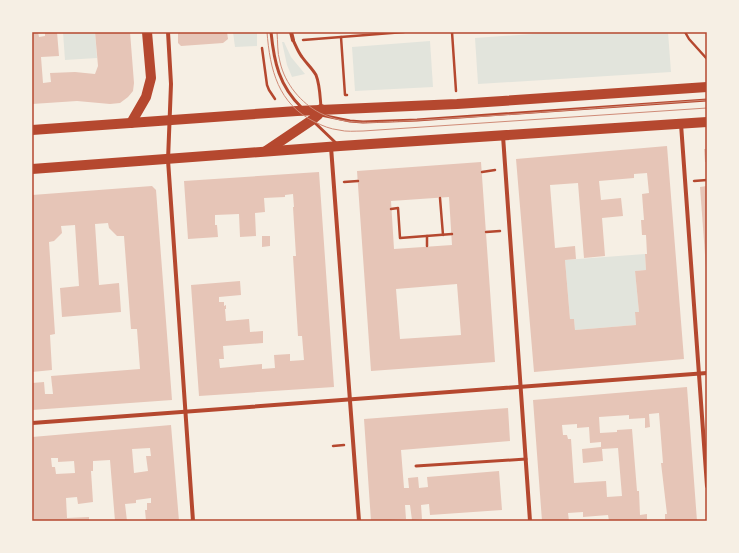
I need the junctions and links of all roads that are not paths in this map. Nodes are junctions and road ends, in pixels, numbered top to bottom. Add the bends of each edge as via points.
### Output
1 (147, 32) edge
2 (168, 32) edge
3 (272, 32) edge
4 (291, 32) edge
5 (293, 40) joint
6 (707, 87) edge
7 (707, 100) edge
8 (312, 114) junction
9 (169, 120) junction
10 (707, 122) edge
11 (131, 123) junction
12 (681, 124) junction
13 (32, 130) edge
14 (502, 136) junction
15 (335, 146) junction
16 (264, 152) junction
17 (168, 160) junction
18 (32, 169) edge
19 (707, 373) edge
20 (699, 374) junction
21 (520, 387) junction
22 (350, 399) junction
23 (185, 412) junction
24 (32, 423) edge
25 (526, 458) junction
26 (416, 466) dead end
27 (707, 486) edge
28 (193, 521) edge
29 (359, 521) edge
30 (529, 521) edge

1 - 11 main road via 151,78 146,97
2 - 9 street via 171,84
3 - 8 lane via 274,58 281,79 290,95
4 - 5 street
5 - 8 lane via 317,77 319,87
6 - 8 main road
7 - 8 lane via 371,122
8 - 9 main road
8 - 15 lane
8 - 16 main road
9 - 11 main road
9 - 17 street
10 - 12 main road
11 - 13 main road
12 - 14 main road
12 - 20 street
14 - 15 main road
14 - 21 street
15 - 16 main road
15 - 22 street via 333,183
16 - 17 main road
17 - 18 main road
17 - 23 street
19 - 20 street
20 - 21 street
20 - 27 street
21 - 22 street
21 - 25 street
22 - 23 street
22 - 29 street
23 - 24 street
23 - 28 street
25 - 26 lane
25 - 30 street

